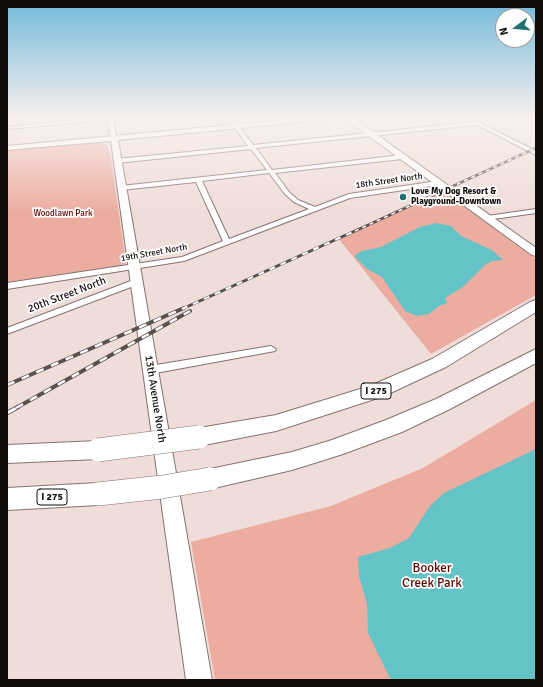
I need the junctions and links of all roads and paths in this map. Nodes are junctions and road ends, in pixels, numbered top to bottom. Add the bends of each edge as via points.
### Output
1 (115, 149) edge
2 (232, 149) edge
3 (254, 149) edge
4 (391, 149) edge
5 (402, 157) junction
6 (117, 161) junction
7 (270, 171) junction
8 (198, 180) junction
9 (438, 183) junction
10 (122, 188) junction
11 (342, 198) joint
12 (315, 209) junction
13 (536, 211) edge
14 (487, 218) junction
15 (228, 242) junction
16 (536, 254) edge
17 (134, 267) junction
18 (136, 282) junction
19 (7, 286) edge
20 (536, 305) edge
21 (7, 331) edge
22 (272, 349) dead end
23 (536, 355) edge
24 (150, 370) junction
25 (7, 454) edge
26 (7, 499) edge
27 (199, 680) edge

1 - 6 street, 13th Avenue North
2 - 6 street
3 - 7 street
4 - 5 street
5 - 7 street
5 - 9 street
6 - 10 street, 13th Avenue North
7 - 8 street
7 - 12 street via 291,197
8 - 10 street
8 - 15 street
9 - 11 street, 18th Street North
9 - 14 street
10 - 17 street, 13th Avenue North
11 - 12 street, 19th Street North
12 - 15 street, 19th Street North
13 - 14 street
14 - 16 street
15 - 17 street, 19th Street North via 184,259
17 - 18 street, 13th Avenue North
17 - 19 street, 19th Street North
18 - 21 street, 20th Street North
18 - 24 street, 13th Avenue North
20 - 25 highway, I 275, bridge via 439,363 377,391 276,423 147,445
22 - 24 street
23 - 26 highway, I 275, bridge via 443,404 350,443 292,462 210,480 162,487 98,494
24 - 27 street, 13th Avenue North

